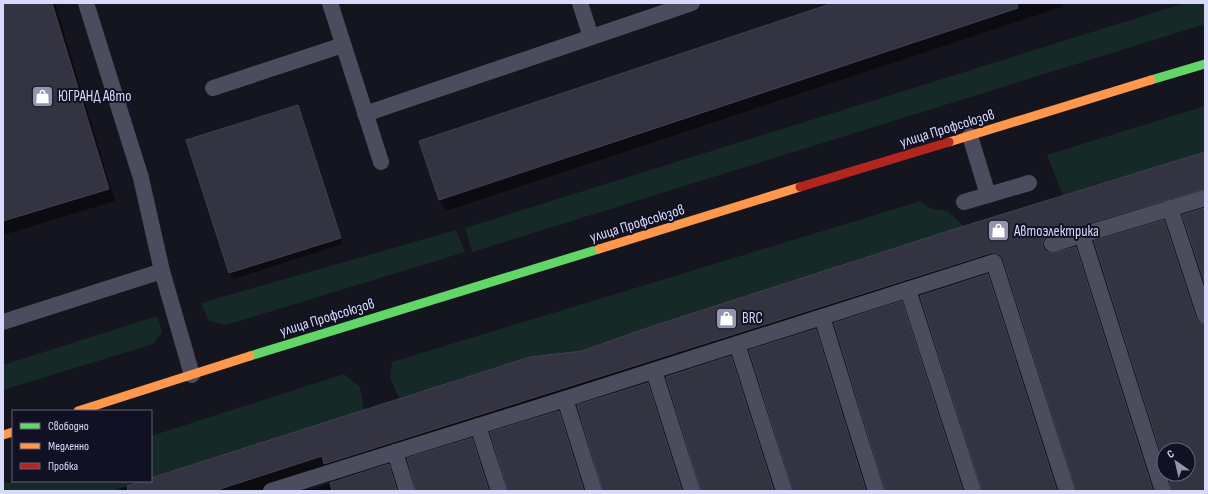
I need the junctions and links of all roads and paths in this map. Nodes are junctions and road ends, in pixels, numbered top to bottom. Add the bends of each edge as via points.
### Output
1 (86, 3) edge
2 (330, 3) edge
3 (580, 3) edge
4 (692, 3) edge
5 (591, 37) junction
6 (343, 44) junction
7 (1205, 64) edge
8 (213, 88) dead end
9 (365, 114) junction
10 (970, 136) junction
11 (381, 162) dead end
12 (1029, 183) dead end
13 (988, 194) junction
14 (1205, 198) edge
15 (964, 202) dead end
16 (1170, 208) junction
17 (1082, 235) junction
18 (1052, 244) dead end
19 (162, 271) junction
20 (908, 290) junction
21 (1205, 316) edge
22 (822, 317) junction
23 (3, 322) edge
24 (737, 344) junction
25 (654, 371) junction
26 (192, 375) junction
27 (565, 400) junction
28 (81, 410) edge
29 (478, 426) junction
30 (395, 452) junction
31 (310, 485) edge
32 (271, 491) edge
33 (407, 491) edge
34 (499, 491) edge
35 (594, 491) edge
36 (692, 491) edge
37 (784, 491) edge
38 (876, 491) edge
39 (973, 491) edge
40 (1067, 491) edge
41 (1163, 491) edge

1 - 19 lane via 141,178
2 - 6 lane
3 - 5 lane
4 - 5 lane
5 - 9 lane
6 - 8 lane
6 - 9 lane
7 - 10 main road, улица Профсоюзов
9 - 11 lane
10 - 13 lane
10 - 26 main road, улица Профсоюзов via 299,340
12 - 13 lane
13 - 15 lane
14 - 16 lane
16 - 17 lane
16 - 21 lane
17 - 18 lane
17 - 41 lane
19 - 23 lane
19 - 26 lane
20 - 22 lane
20 - 39 lane
20 - 40 lane via 994,262
22 - 24 lane
22 - 38 lane
24 - 25 lane
24 - 37 lane
25 - 27 lane
25 - 36 lane
26 - 28 main road, улица Профсоюзов
27 - 29 lane
27 - 35 lane
29 - 30 lane
29 - 34 lane
30 - 31 lane
30 - 33 lane
31 - 32 lane

